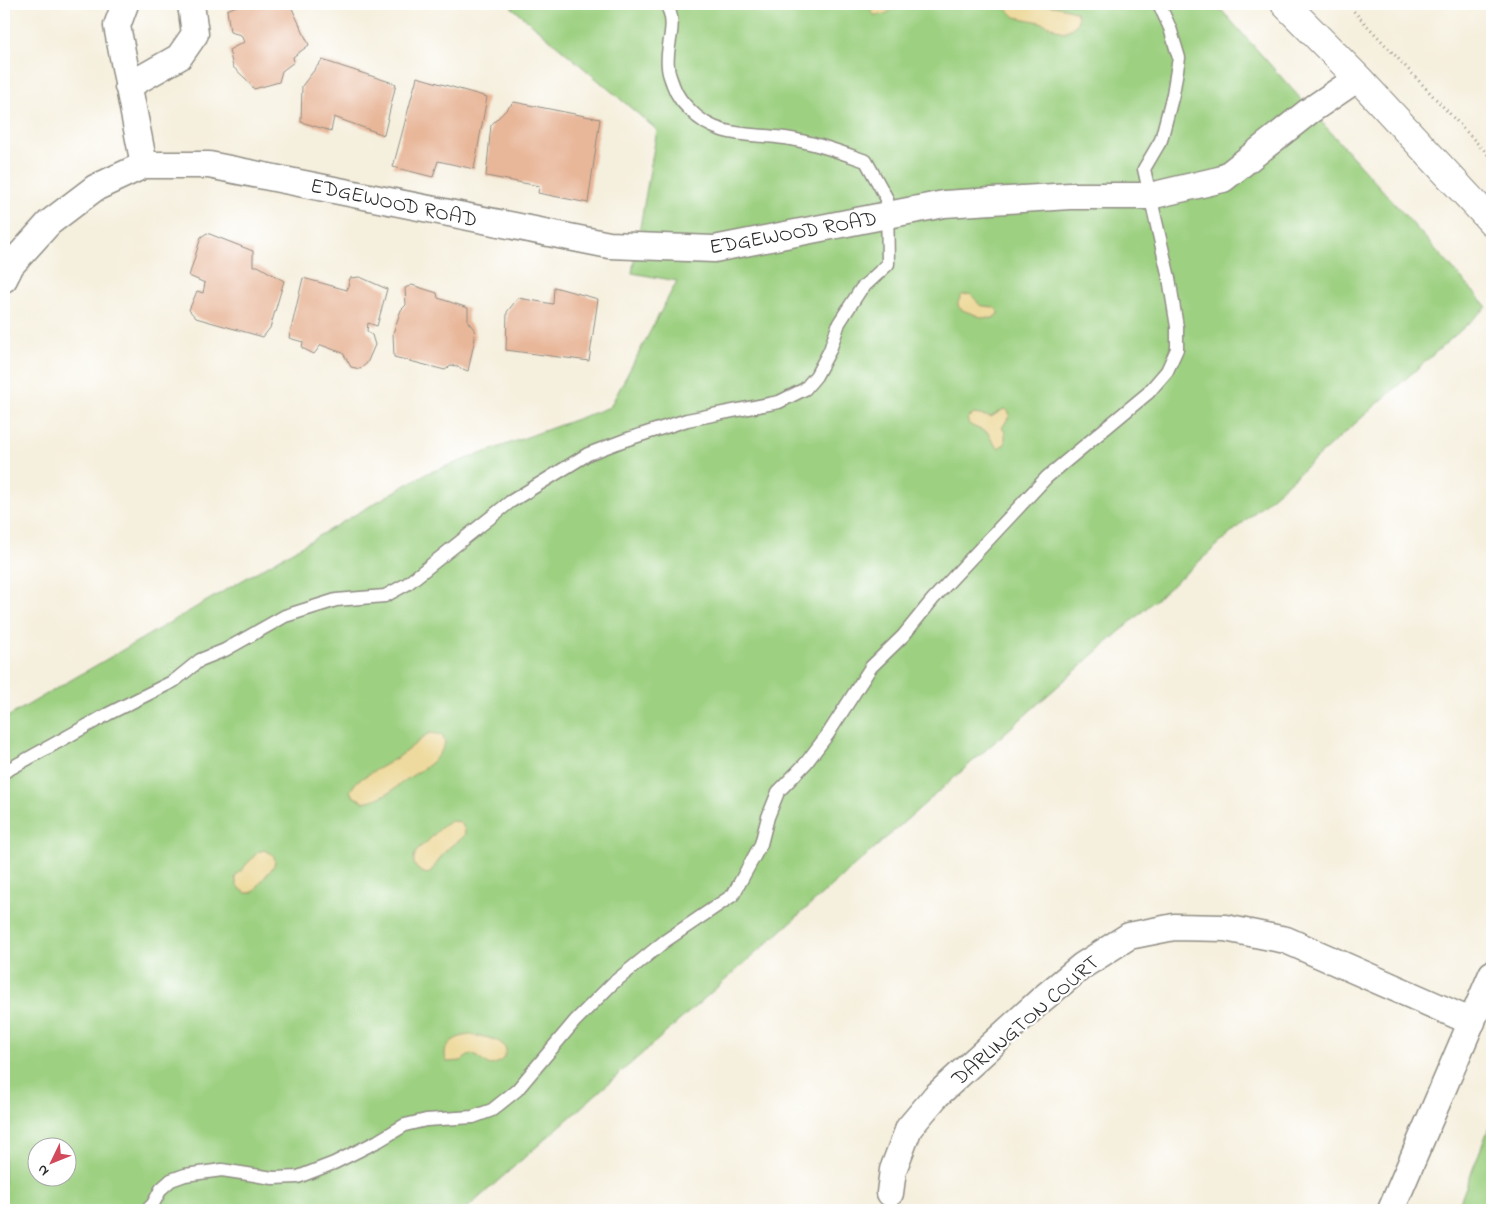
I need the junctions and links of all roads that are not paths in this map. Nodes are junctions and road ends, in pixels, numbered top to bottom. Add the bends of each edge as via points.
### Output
1 (125, 4) edge
2 (191, 4) edge
3 (666, 4) edge
4 (1159, 4) edge
5 (1285, 4) edge
6 (1358, 78) junction
7 (128, 86) junction
8 (144, 165) junction
9 (1150, 196) junction
10 (887, 216) junction
11 (1492, 222) edge
12 (4, 279) edge
13 (4, 772) edge
14 (1492, 974) edge
15 (1472, 1022) junction
16 (890, 1193) dead end
17 (147, 1210) edge
18 (1391, 1210) edge

1 - 7 street via 117,26
2 - 7 street via 195,34 179,58
3 - 10 lane via 673,25 668,67 678,97 697,117 723,132 785,138 866,161 887,199
4 - 9 lane via 1179,58 1161,140 1144,169
5 - 6 street
6 - 9 street, EDGEWOOD ROAD via 1308,112 1223,179
6 - 11 street
7 - 8 street
8 - 10 street, EDGEWOOD ROAD via 209,164 609,245 714,249
8 - 12 street, EDGEWOOD ROAD via 95,188 49,222 11,265
9 - 10 street, EDGEWOOD ROAD via 1070,196 954,204
9 - 17 lane via 1177,327 1177,349 1167,371 1141,399 1047,477 933,599 903,636 871,666 828,734 778,792 761,844 733,895 665,941 612,984 575,1021 517,1090 492,1110 473,1117 426,1120 405,1125 334,1163 298,1178 273,1178 222,1170 185,1175 171,1180 161,1189
10 - 13 lane via 888,264 861,289 839,323 816,376 805,389 779,402 688,420 588,454 510,502 407,584 385,596 336,600 285,616 225,650 200,660 174,681
14 - 15 street
15 - 16 street, DARLINGTON COURT via 1286,940 1217,928 1174,927 1129,936 1075,972 1041,1000 936,1096 909,1128 893,1170
15 - 18 street

